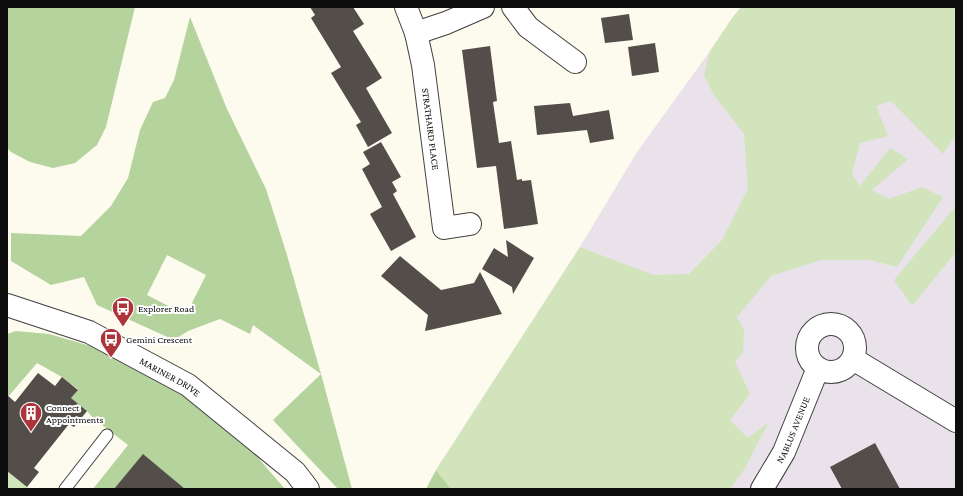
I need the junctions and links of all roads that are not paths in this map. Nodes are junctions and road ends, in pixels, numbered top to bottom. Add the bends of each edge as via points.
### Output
1 (406, 7) edge
2 (483, 7) edge
3 (513, 7) edge
4 (416, 33) junction
5 (575, 62) dead end
6 (470, 224) dead end
7 (7, 305) edge
8 (853, 359) junction
9 (818, 368) junction
10 (956, 421) edge
11 (107, 435) dead end
12 (65, 489) edge
13 (308, 489) edge
14 (762, 489) edge

1 - 4 street, STRATHAIRD PLACE
2 - 4 street
3 - 5 street via 528,27
4 - 6 street, STRATHAIRD PLACE via 423,65 444,228
7 - 13 street, MARINER DRIVE via 89,332 188,385 295,472
8 - 9 street via 838,371 831,372
8 - 9 street via 855,348 850,332 836,324 819,326 808,338 807,347 812,363
8 - 10 street
9 - 14 street, NABLUS AVENUE via 784,452
11 - 12 lane

